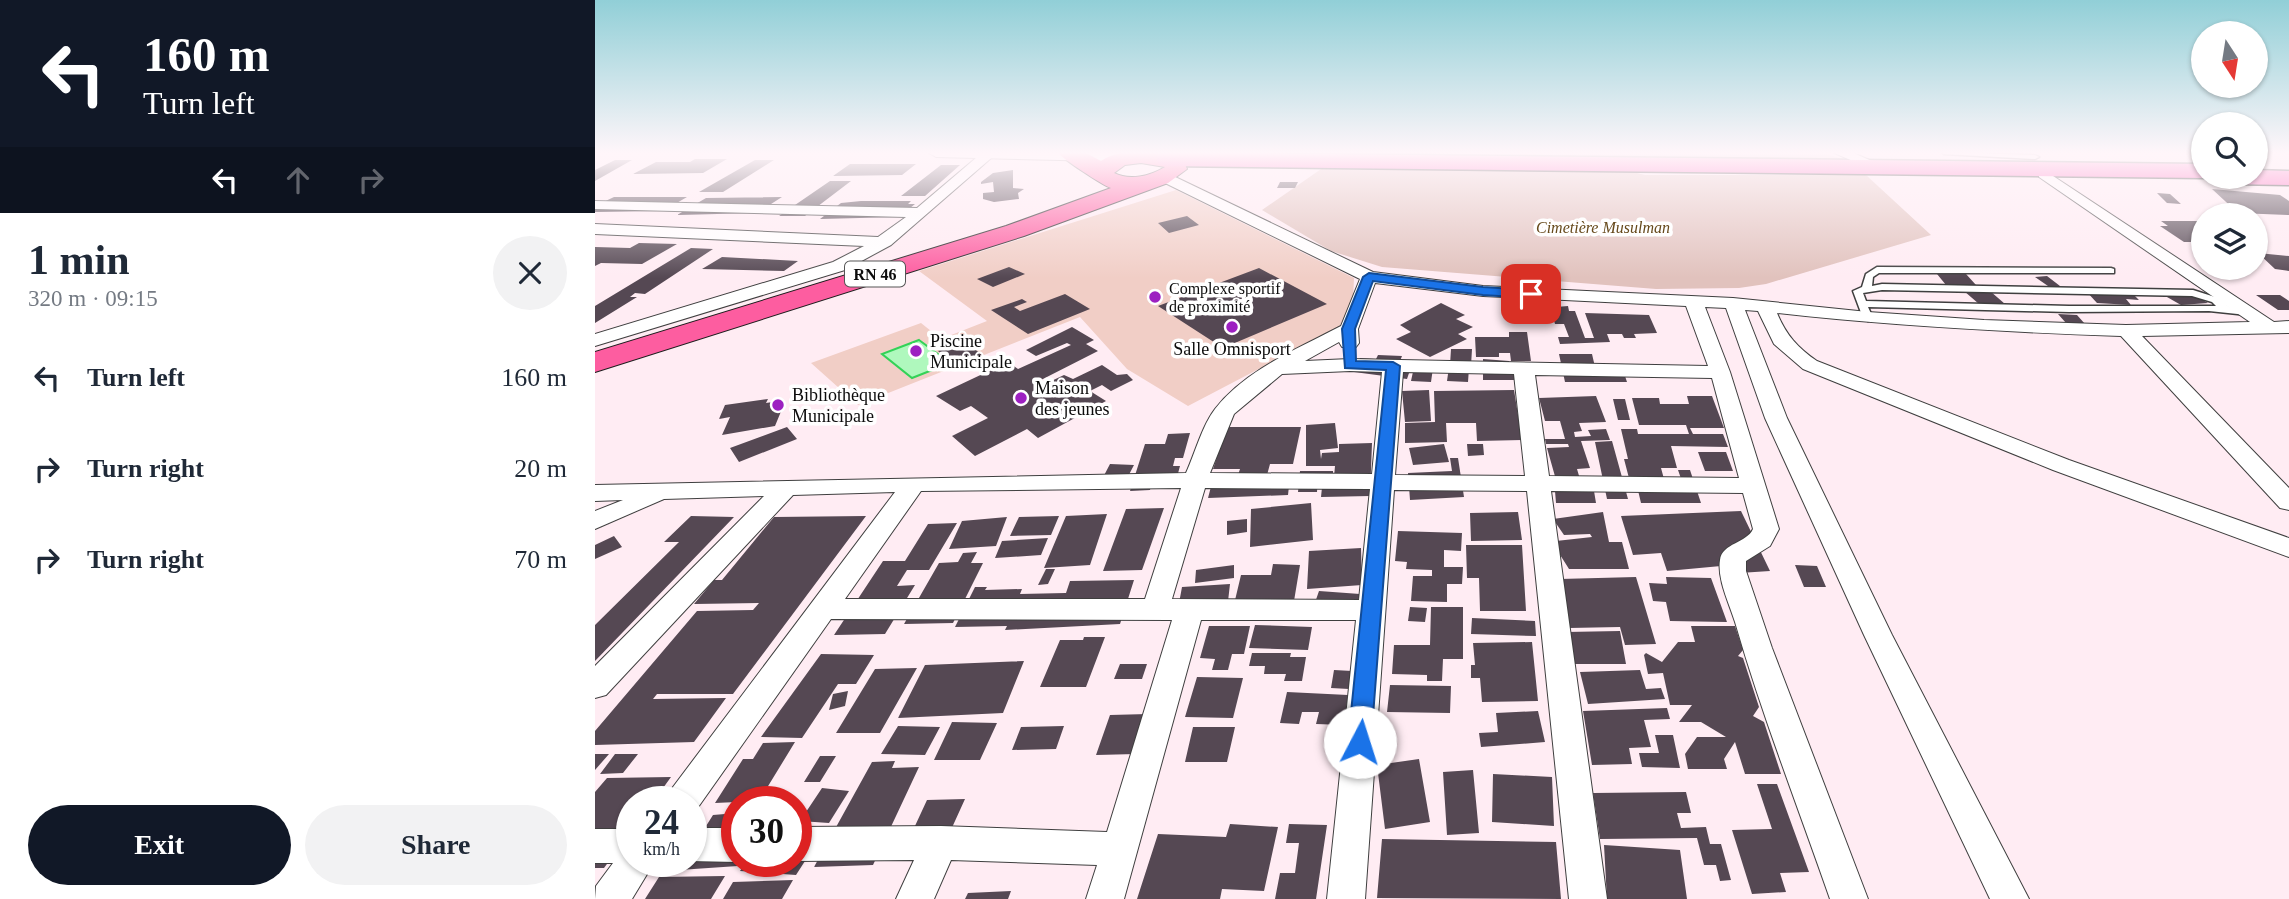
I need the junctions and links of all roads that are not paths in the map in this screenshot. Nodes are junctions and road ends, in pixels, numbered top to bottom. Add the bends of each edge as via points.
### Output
1 (943, 194) edge
2 (1058, 194) edge
3 (1093, 194) edge
4 (1210, 194) edge
5 (2079, 194) edge
6 (595, 205) edge
7 (921, 213) junction
8 (600, 232) edge
9 (885, 242) junction
10 (2111, 271) dead end
11 (1369, 277) junction
12 (1867, 288) junction
13 (1694, 302) junction
14 (1733, 303) junction
15 (1765, 306) junction
16 (2225, 309) junction
17 (1865, 311) junction
18 (2247, 312) junction
19 (2269, 327) junction
20 (2289, 327) edge
21 (1349, 329) junction
22 (2126, 331) junction
23 (595, 340) edge
24 (595, 352) edge
25 (595, 362) edge
26 (1350, 365) junction
27 (1393, 366) junction
28 (1277, 368) junction
29 (1524, 369) junction
30 (1720, 373) junction
31 (1195, 481) junction
32 (1381, 482) junction
33 (1539, 483) junction
34 (914, 484) junction
35 (1753, 486) junction
36 (787, 487) junction
37 (666, 491) junction
38 (595, 493) edge
39 (2289, 502) edge
40 (595, 521) edge
41 (2289, 548) edge
42 (1156, 608) junction
43 (1190, 608) junction
44 (825, 610) junction
45 (1371, 610) junction
46 (595, 686) edge
47 (694, 786) edge
48 (941, 843) junction
49 (812, 844) edge
50 (595, 846) edge
51 (616, 846) edge
52 (1119, 849) junction
53 (626, 877) edge
54 (609, 899) edge
55 (915, 899) edge
56 (1105, 899) edge
57 (1346, 899) edge
58 (1588, 899) edge
59 (1849, 899) edge
60 (2010, 899) edge

1 - 7 street
2 - 24 main road, RN 46 via 992,227
3 - 25 main road, RN 46 via 1015,230
4 - 11 street
5 - 18 street
6 - 7 street
7 - 9 street
8 - 9 street
9 - 23 street via 839,266
10 - 12 lane via 1877,270 1869,276
11 - 13 street via 1483,291
11 - 21 street
12 - 16 lane via 2193,293 2215,300
12 - 17 lane via 1858,291
13 - 14 street
13 - 30 street
14 - 15 street
14 - 60 street via 1776,418
15 - 17 street
15 - 41 street via 1775,334 1788,351 1810,365 2061,465
16 - 17 lane
16 - 18 lane
17 - 22 street
18 - 19 street
19 - 20 street
19 - 22 street
21 - 26 street
21 - 28 street
22 - 39 street
26 - 27 street
26 - 28 street
27 - 29 street
27 - 32 street
28 - 31 street via 1224,412
29 - 30 street
29 - 33 street
30 - 35 street
31 - 32 street
31 - 34 street
31 - 42 street
32 - 33 street
32 - 45 street
33 - 35 street
33 - 58 street
34 - 36 street
34 - 44 street
35 - 59 street via 1766,529 1761,540 1733,556 1733,571
36 - 37 street
36 - 46 street
37 - 38 street
37 - 40 street
42 - 43 street
42 - 44 street
43 - 45 street
43 - 52 street
44 - 47 street
45 - 57 street
48 - 49 street
48 - 52 street
48 - 55 street
50 - 51 street
52 - 56 street
53 - 54 street

